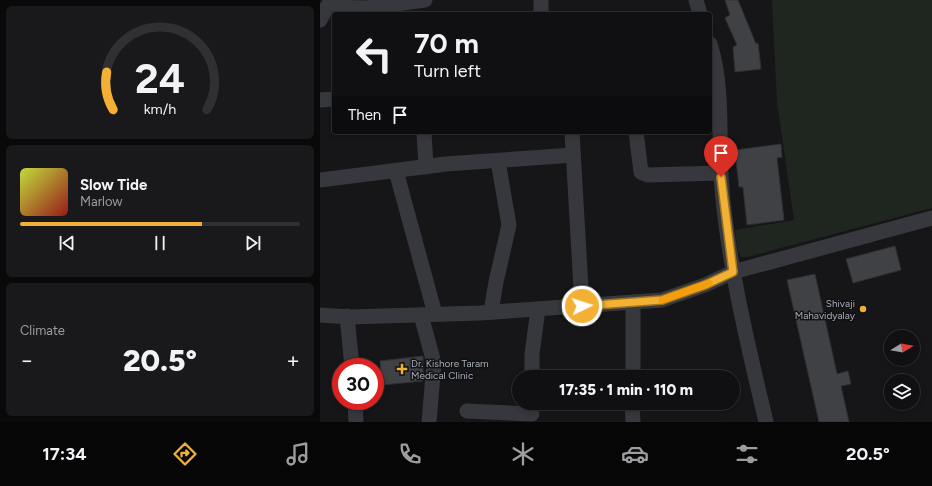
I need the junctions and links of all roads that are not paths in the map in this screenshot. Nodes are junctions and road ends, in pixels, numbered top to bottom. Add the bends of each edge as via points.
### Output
1 (541, 0) edge
2 (696, 0) edge
3 (421, 5) edge
4 (326, 9) edge
5 (541, 12) edge
6 (699, 12) edge
7 (713, 69) edge
8 (332, 99) edge
9 (320, 100) edge
10 (424, 134) edge
11 (572, 134) edge
12 (636, 134) edge
13 (573, 155) junction
14 (498, 161) junction
15 (426, 167) junction
16 (396, 171) junction
17 (721, 173) junction
18 (320, 180) edge
19 (932, 218) edge
20 (733, 272) junction
21 (633, 302) junction
22 (582, 306) junction
23 (538, 309) junction
24 (491, 312) junction
25 (428, 314) junction
26 (320, 315) edge
27 (347, 316) junction
28 (351, 358) edge
29 (532, 370) edge
30 (633, 370) edge
31 (355, 410) edge
32 (632, 410) edge
33 (467, 411) dead end
34 (532, 413) edge
35 (356, 422) edge
36 (429, 422) edge
37 (633, 422) edge
38 (766, 422) edge

1 - 5 street
2 - 6 street
3 - 4 street
7 - 17 street
8 - 9 street
10 - 15 street
11 - 13 street
12 - 17 street via 641,172 648,175
13 - 14 street
13 - 22 street
14 - 15 street
14 - 24 street via 510,225
15 - 16 street
16 - 18 street
16 - 25 street
17 - 20 street
19 - 20 street
20 - 21 street via 662,300
20 - 38 street
21 - 22 street
21 - 30 street
22 - 23 street
23 - 24 street
23 - 29 street
24 - 25 street
25 - 27 street
25 - 36 street via 434,363
26 - 27 street
27 - 28 street
31 - 35 street
32 - 37 street
33 - 34 street

